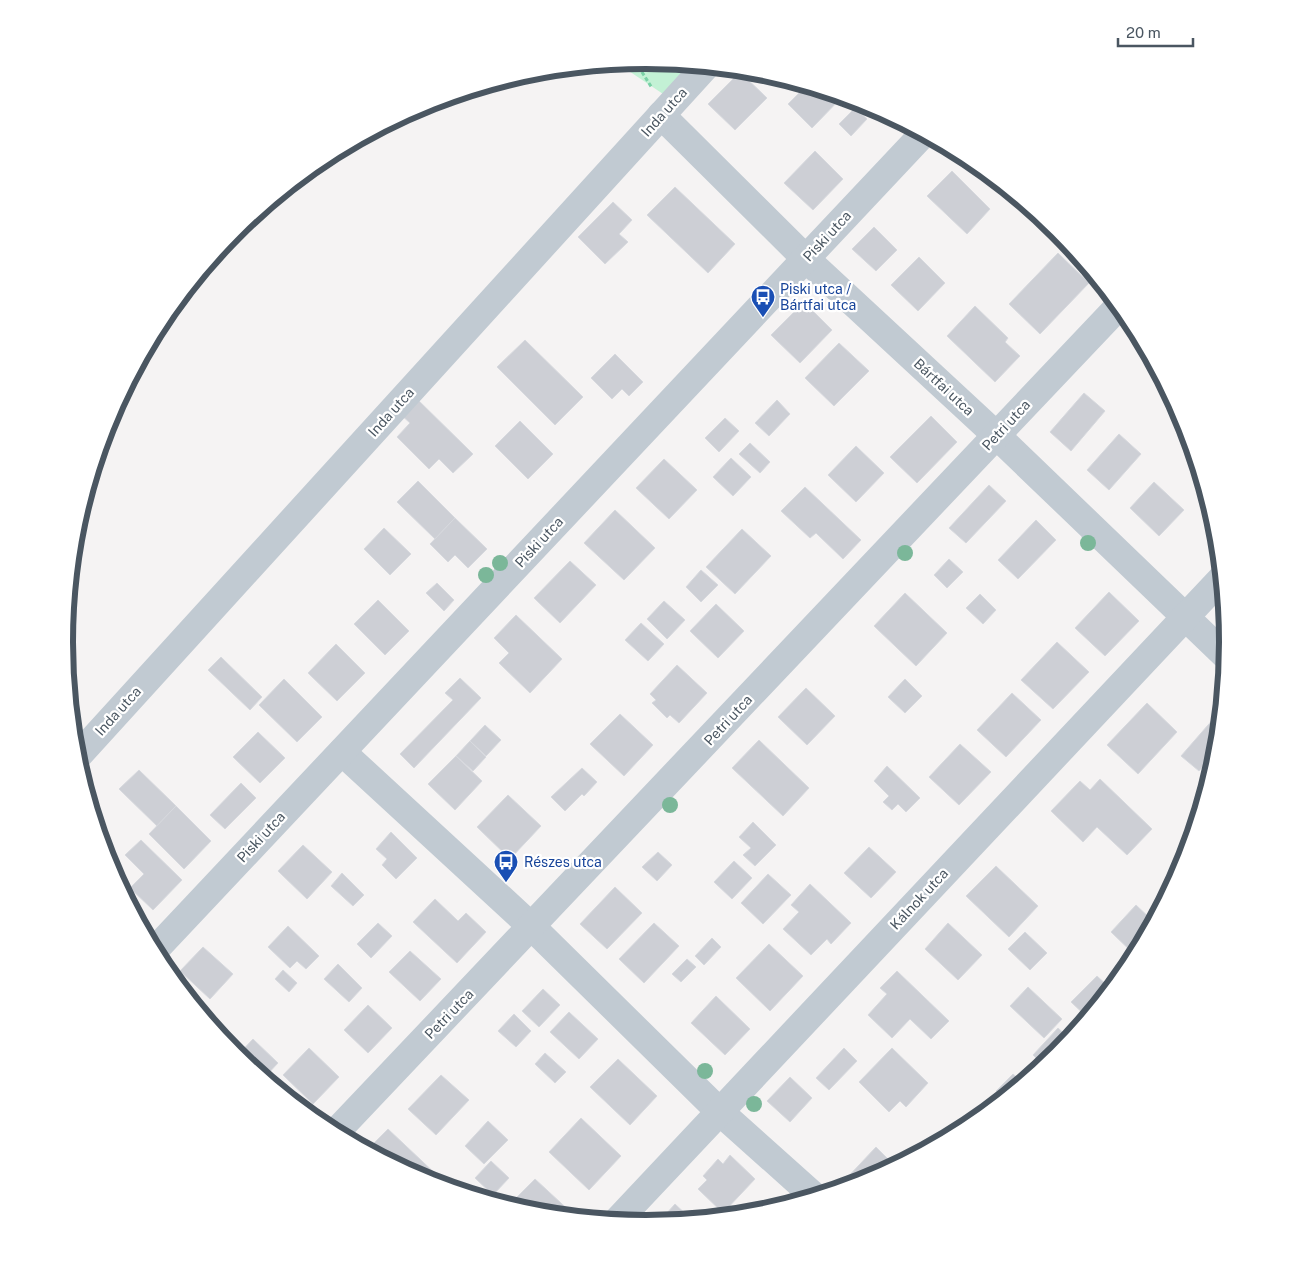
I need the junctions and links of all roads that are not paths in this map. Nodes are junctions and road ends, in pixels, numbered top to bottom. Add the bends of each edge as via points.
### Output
1 (701, 72) edge
2 (661, 115) junction
3 (919, 138) edge
4 (806, 258) junction
5 (1115, 311) edge
6 (996, 435) junction
7 (1216, 582) edge
8 (1184, 616) junction
9 (1220, 650) edge
10 (83, 750) edge
11 (342, 752) junction
12 (532, 927) junction
13 (160, 945) edge
14 (720, 1112) junction
15 (340, 1127) edge
16 (809, 1193) edge
17 (622, 1215) edge

1 - 2 street, Inda utca
2 - 4 street, Bártfai utca
2 - 10 street, Inda utca
3 - 4 street, Piski utca
4 - 6 street, Bártfai utca
4 - 11 street, Piski utca
5 - 6 street, Petri utca
6 - 8 street, Bártfai utca
6 - 12 street, Petri utca
7 - 8 street, Kálnok utca
8 - 9 street, Bártfai utca
8 - 14 street, Kálnok utca
11 - 12 street
11 - 13 street, Piski utca
12 - 14 street
12 - 15 street, Petri utca
14 - 16 street
14 - 17 street, Kálnok utca

